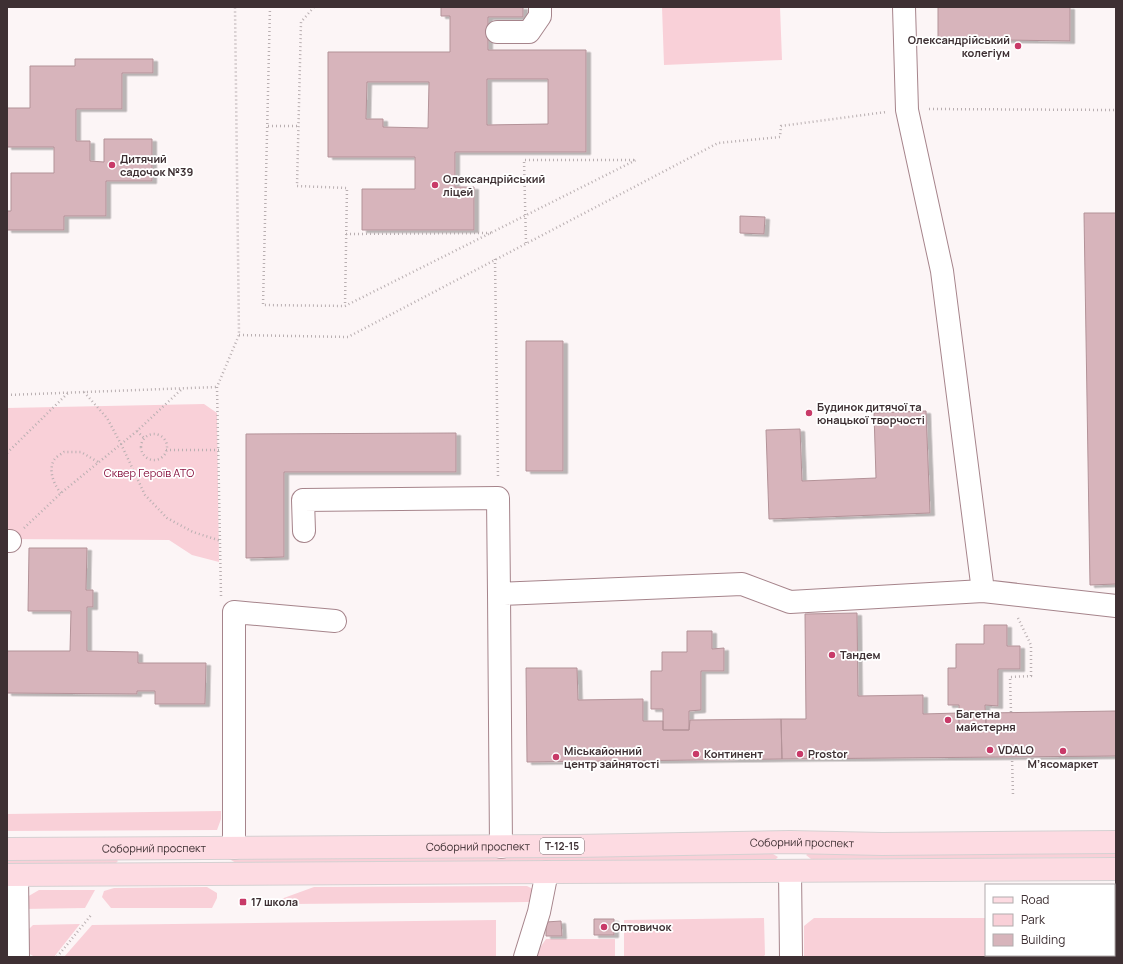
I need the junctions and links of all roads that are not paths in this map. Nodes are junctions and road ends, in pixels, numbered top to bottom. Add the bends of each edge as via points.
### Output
1 (540, 7) edge
2 (904, 7) edge
3 (497, 32) dead end
4 (304, 531) dead end
5 (983, 591) junction
6 (499, 594) junction
7 (1116, 606) edge
8 (335, 621) dead end
9 (790, 842) junction
10 (1116, 842) edge
11 (501, 847) junction
12 (158, 848) junction
13 (234, 848) junction
14 (7, 849) edge
15 (1116, 869) edge
16 (790, 870) junction
17 (547, 872) junction
18 (157, 874) junction
19 (12, 875) edge
20 (18, 957) edge
21 (525, 957) edge
22 (791, 957) edge

1 - 3 street via 540,16 529,32
2 - 5 street via 907,110 942,271
4 - 6 street via 303,500 498,498
5 - 6 street via 790,602 742,584
5 - 7 street
6 - 11 street
8 - 13 street via 234,612
9 - 10 main road, Соборний проспект / Т-12-15
9 - 11 main road, Соборний проспект / Т-12-15
9 - 16 main road
11 - 13 main road, Соборний проспект / Т-12-15
12 - 13 main road, Соборний проспект / Т-12-15
12 - 14 main road, Соборний проспект / Т-12-15
12 - 18 main road
15 - 16 main road
16 - 17 main road
16 - 22 street
17 - 18 main road
17 - 21 street via 539,912
18 - 19 main road
19 - 20 street

